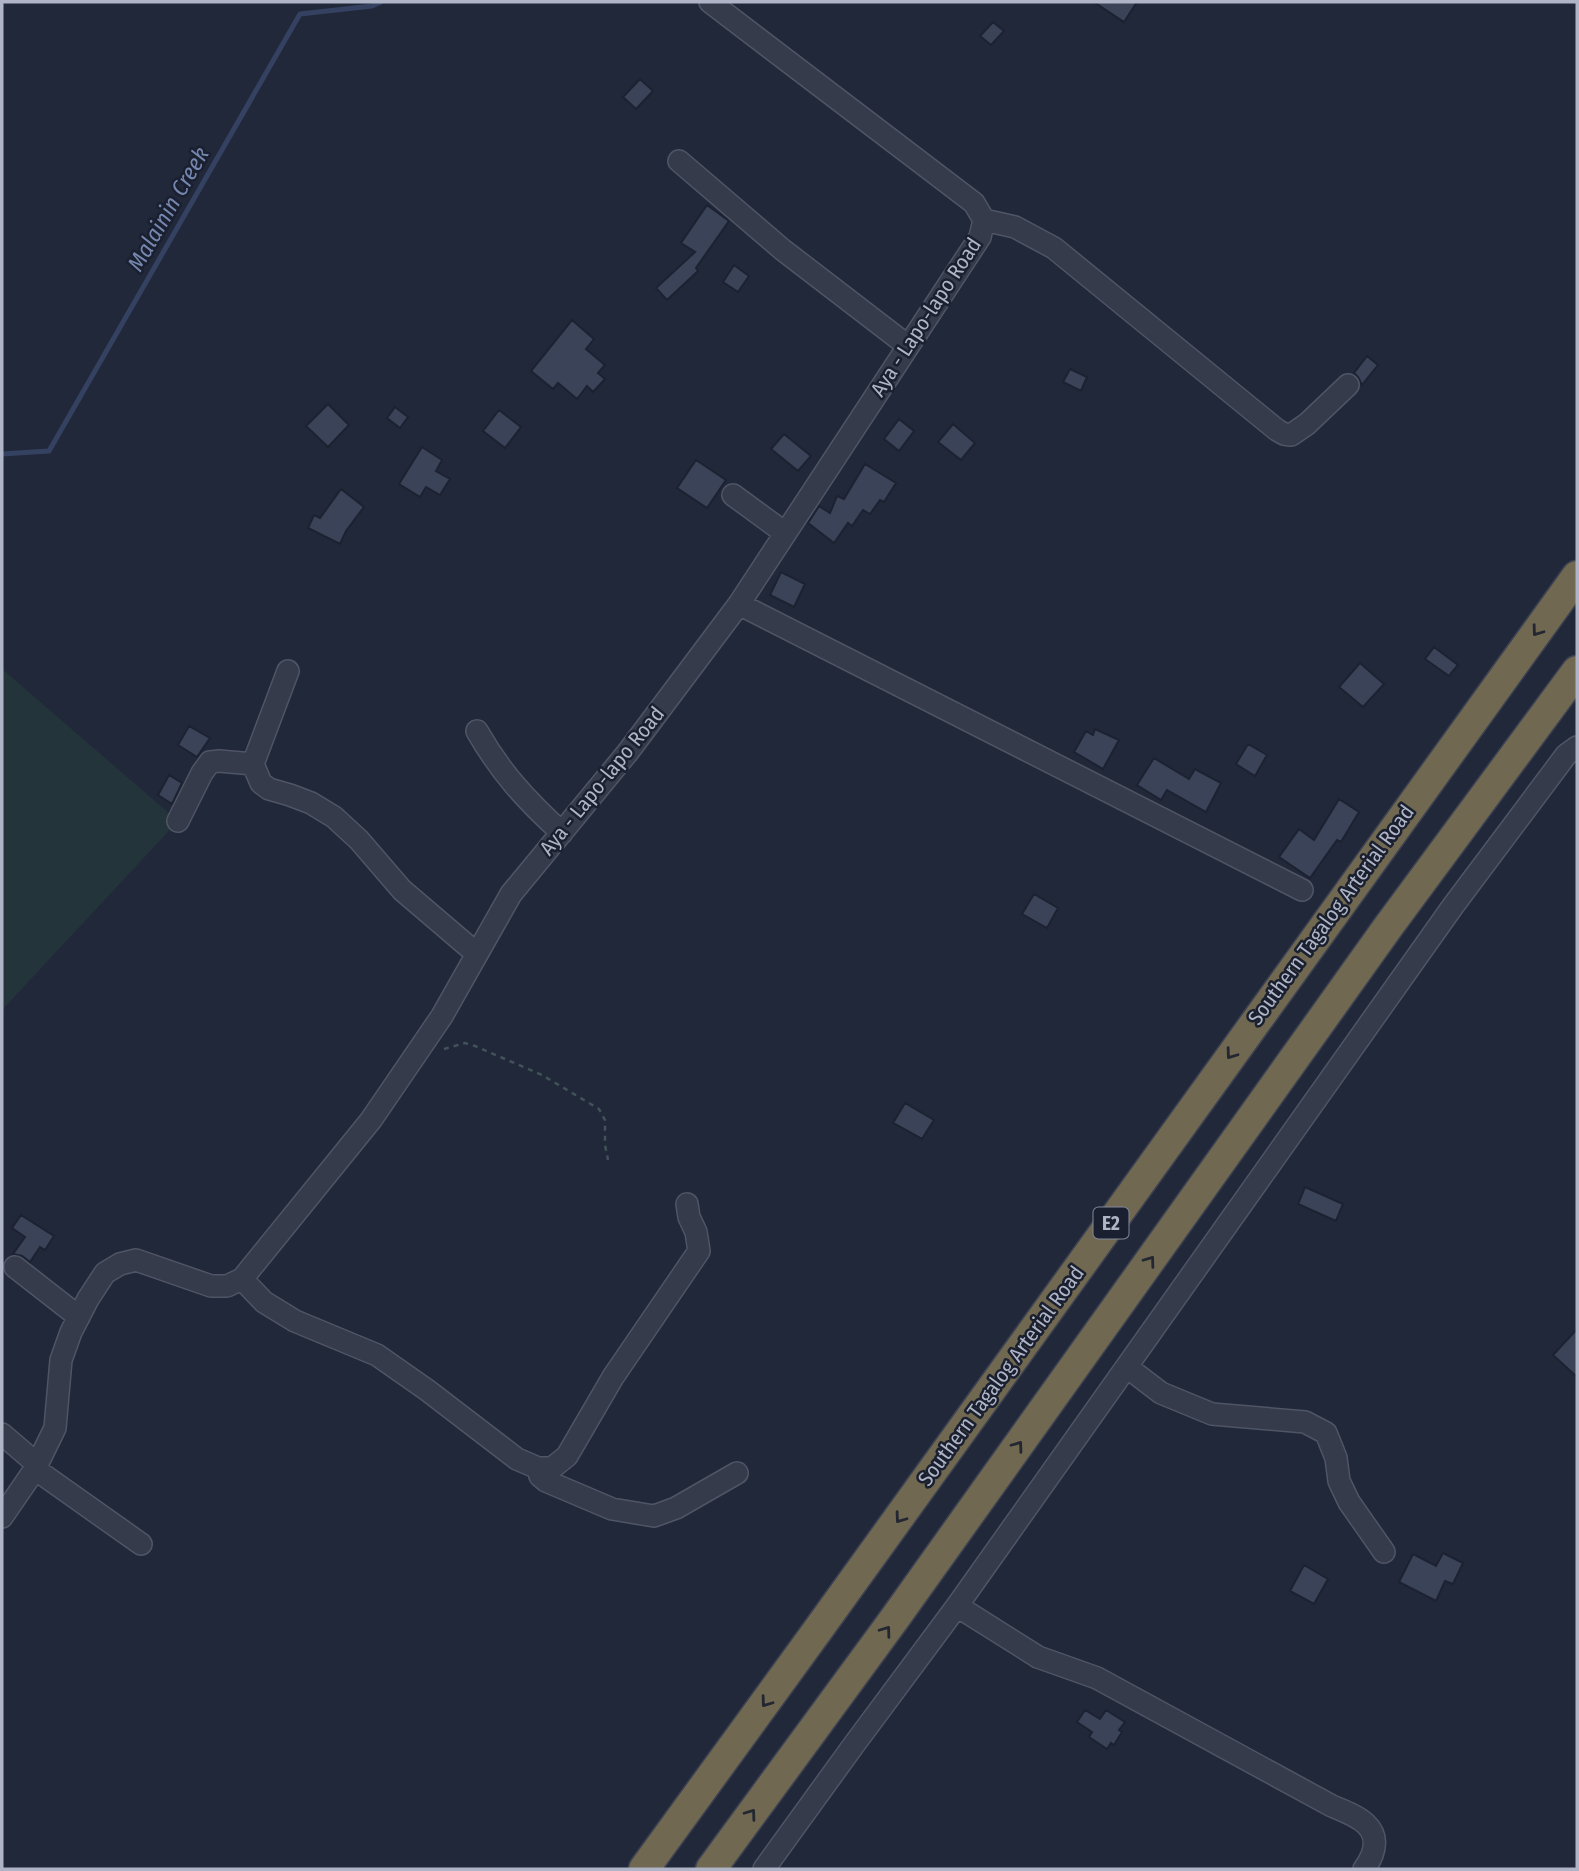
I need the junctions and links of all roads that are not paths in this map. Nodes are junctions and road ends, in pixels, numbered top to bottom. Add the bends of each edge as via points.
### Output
1 (710, 2) edge
2 (679, 161) dead end
3 (984, 220) junction
4 (908, 346) junction
5 (1348, 385) dead end
6 (733, 495) dead end
7 (785, 533) junction
8 (1577, 576) edge
9 (739, 604) junction
10 (288, 671) dead end
11 (1577, 671) edge
12 (477, 731) dead end
13 (1577, 747) edge
14 (253, 764) junction
15 (177, 821) dead end
16 (562, 833) junction
17 (1302, 890) dead end
18 (477, 954) junction
19 (687, 1205) dead end
20 (16, 1267) dead end
21 (242, 1279) junction
22 (79, 1317) junction
23 (1127, 1367) junction
24 (2, 1434) edge
25 (36, 1467) junction
26 (538, 1468) junction
27 (737, 1473) dead end
28 (2, 1517) edge
29 (141, 1544) dead end
30 (1384, 1552) dead end
31 (957, 1606) junction
32 (645, 1869) edge
33 (711, 1869) edge
34 (764, 1869) edge
35 (1364, 1869) edge

1 - 3 street, Aya - Lapo-lapo Road via 974,203
2 - 4 street via 783,250
3 - 4 street, Aya - Lapo-lapo Road via 979,237
3 - 5 street via 1014,227 1054,248 1284,434 1292,435 1307,424
4 - 7 street, Aya - Lapo-lapo Road
6 - 7 street
7 - 9 street, Aya - Lapo-lapo Road
8 -> 32 highway, Southern Tagalog Arterial Road / E2
9 - 16 street, Aya - Lapo-lapo Road
9 - 17 street
10 - 14 street
33 -> 11 highway, E2
12 - 16 street via 509,780
13 - 23 street via 1566,755 1452,906
14 - 15 street via 210,762
14 - 18 street via 261,783 269,789 311,803 334,817 402,890
16 - 18 street, Aya - Lapo-lapo Road via 512,894
18 - 21 street, Aya - Lapo-lapo Road via 442,1016 371,1120
19 - 26 street via 699,1251 613,1377 567,1456 552,1468
20 - 22 street
21 - 22 street via 227,1286 211,1286 136,1260 105,1273
21 - 26 street via 264,1302 295,1321 377,1355 517,1459
22 - 25 street via 61,1360 55,1428
23 - 30 street via 1161,1393 1212,1415 1305,1422 1326,1433 1344,1492
23 - 31 street
24 - 25 street
25 - 28 street
25 - 29 street
26 - 27 street via 546,1481 612,1510 654,1516
31 - 34 street
31 - 35 street via 1038,1657 1097,1678 1356,1816 1371,1828 1376,1845

